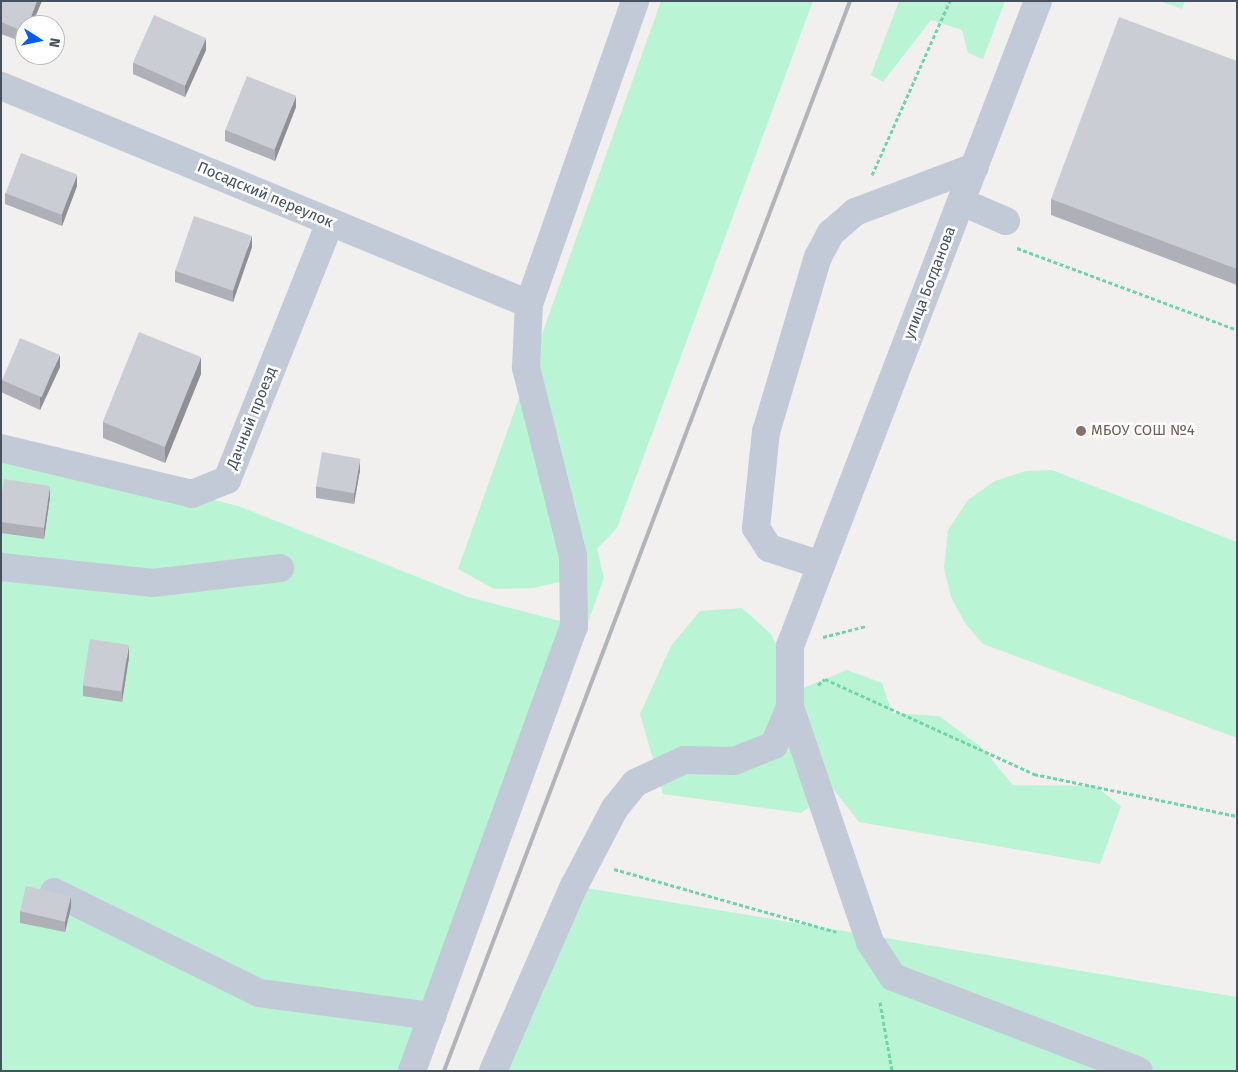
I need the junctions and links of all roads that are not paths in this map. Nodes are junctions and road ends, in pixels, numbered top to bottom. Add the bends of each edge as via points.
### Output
1 (634, 1) edge
2 (1038, 1) edge
3 (1, 86) edge
4 (975, 167) junction
5 (962, 202) junction
6 (330, 222) junction
7 (1007, 233) road end
8 (529, 304) junction
9 (1, 448) edge
10 (821, 565) junction
11 (1, 567) edge
12 (280, 568) dead end
13 (790, 707) junction
14 (54, 892) edge
15 (432, 1016) junction
16 (412, 1071) edge
17 (493, 1071) edge
18 (1140, 1071) edge

1 - 8 street
2 - 4 street, улица Богданова
3 - 6 street, Посадский переулок
4 - 5 street, улица Богданова
4 - 10 street via 855,212 831,232 818,257 766,432 756,528 769,548
5 - 7 street
5 - 10 street, улица Богданова
6 - 8 street, Посадский переулок
6 - 9 street, Дачный проезд via 226,480 192,494
8 - 15 street via 526,367 573,556 574,627
10 - 13 street, улица Богданова via 790,646
11 - 12 street via 153,583
13 - 17 street via 774,745 734,760 684,760 635,783 615,808 587,862
13 - 18 street via 870,942 893,977
14 - 15 street via 259,993
15 - 16 street

